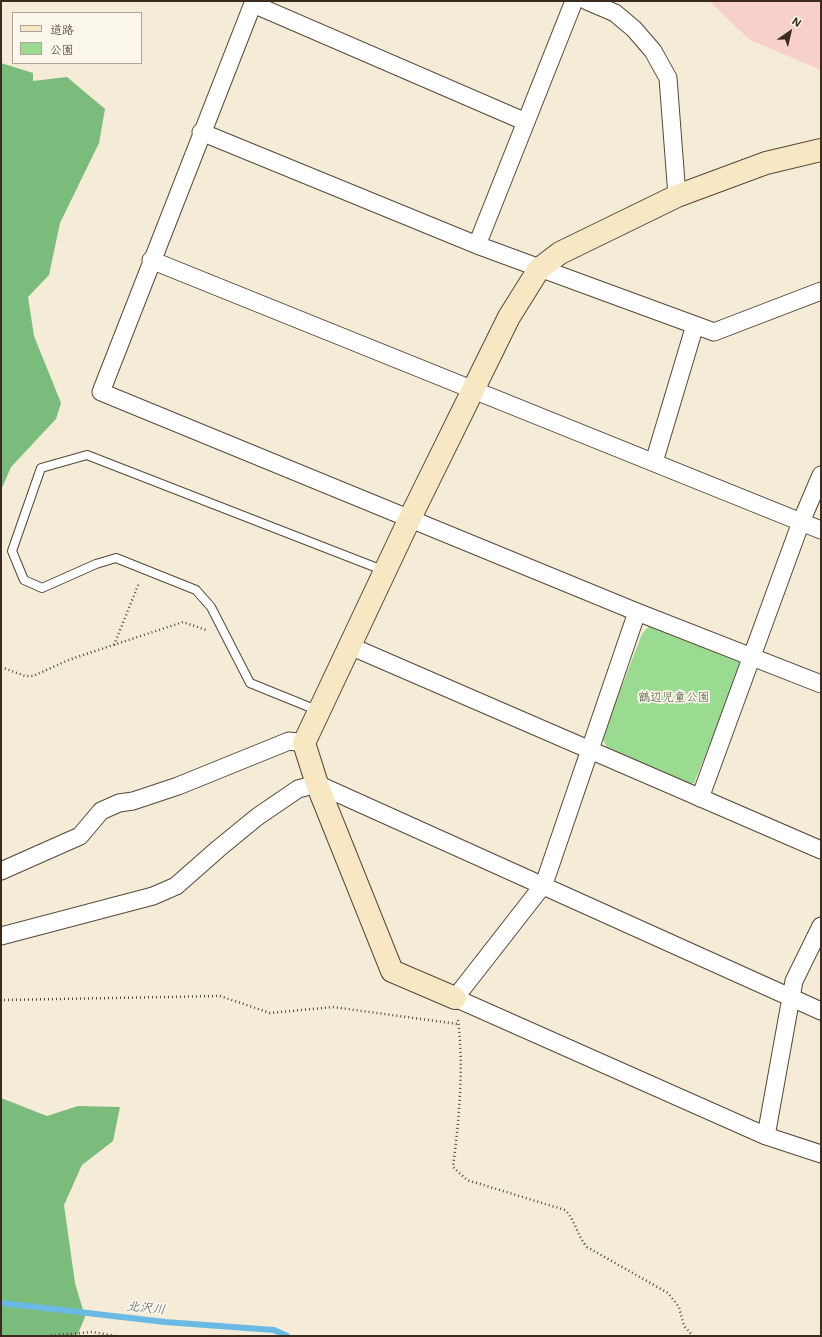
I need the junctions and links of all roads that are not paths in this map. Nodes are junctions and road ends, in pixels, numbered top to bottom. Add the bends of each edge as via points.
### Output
1 (574, 1) edge
2 (587, 1) edge
3 (253, 3) edge
4 (526, 122) junction
5 (201, 132) junction
6 (821, 150) edge
7 (677, 196) junction
8 (477, 245) junction
9 (151, 260) junction
10 (539, 269) junction
11 (821, 291) edge
12 (695, 326) junction
13 (474, 389) junction
14 (654, 462) junction
15 (821, 475) edge
16 (410, 518) junction
17 (801, 522) junction
18 (821, 530) edge
19 (385, 571) junction
20 (637, 612) junction
21 (350, 646) junction
22 (752, 658) junction
23 (821, 684) edge
24 (319, 711) junction
25 (304, 743) junction
26 (590, 750) junction
27 (317, 784) junction
28 (700, 798) junction
29 (821, 850) edge
30 (1, 871) edge
31 (544, 884) junction
32 (821, 926) edge
33 (1, 936) edge
34 (789, 997) junction
35 (455, 998) junction
36 (821, 1011) edge
37 (766, 1136) junction
38 (821, 1154) edge

1 - 4 street
2 - 7 street via 615,13 634,29 653,51 668,78
3 - 4 street
3 - 5 street
4 - 8 street
5 - 8 street
5 - 9 street
6 - 7 street via 766,163
7 - 10 street via 560,253
8 - 10 street
9 - 13 street
9 - 16 street via 101,392
10 - 12 street
10 - 13 street via 509,317
11 - 12 street via 714,332
12 - 14 street
13 - 14 street
13 - 16 street
14 - 17 street
15 - 17 street
16 - 19 street
16 - 20 street
17 - 18 street
17 - 22 street
19 - 21 street
19 - 24 lane via 87,455 41,468 12,551 24,580 42,588 116,558 196,590 211,607 250,683
20 - 22 street
20 - 26 street
21 - 24 street
21 - 26 street
22 - 23 street
22 - 28 street
24 - 25 street
25 - 27 street
25 - 30 street via 289,741 178,786 119,803 101,811 80,836
26 - 28 street
26 - 31 street
27 - 31 street
27 - 33 street via 298,789 257,817 176,886 153,896
27 - 35 street via 392,971
28 - 29 street
31 - 34 street
31 - 35 street
32 - 34 street via 794,980
34 - 36 street
34 - 37 street
35 - 37 street
37 - 38 street

